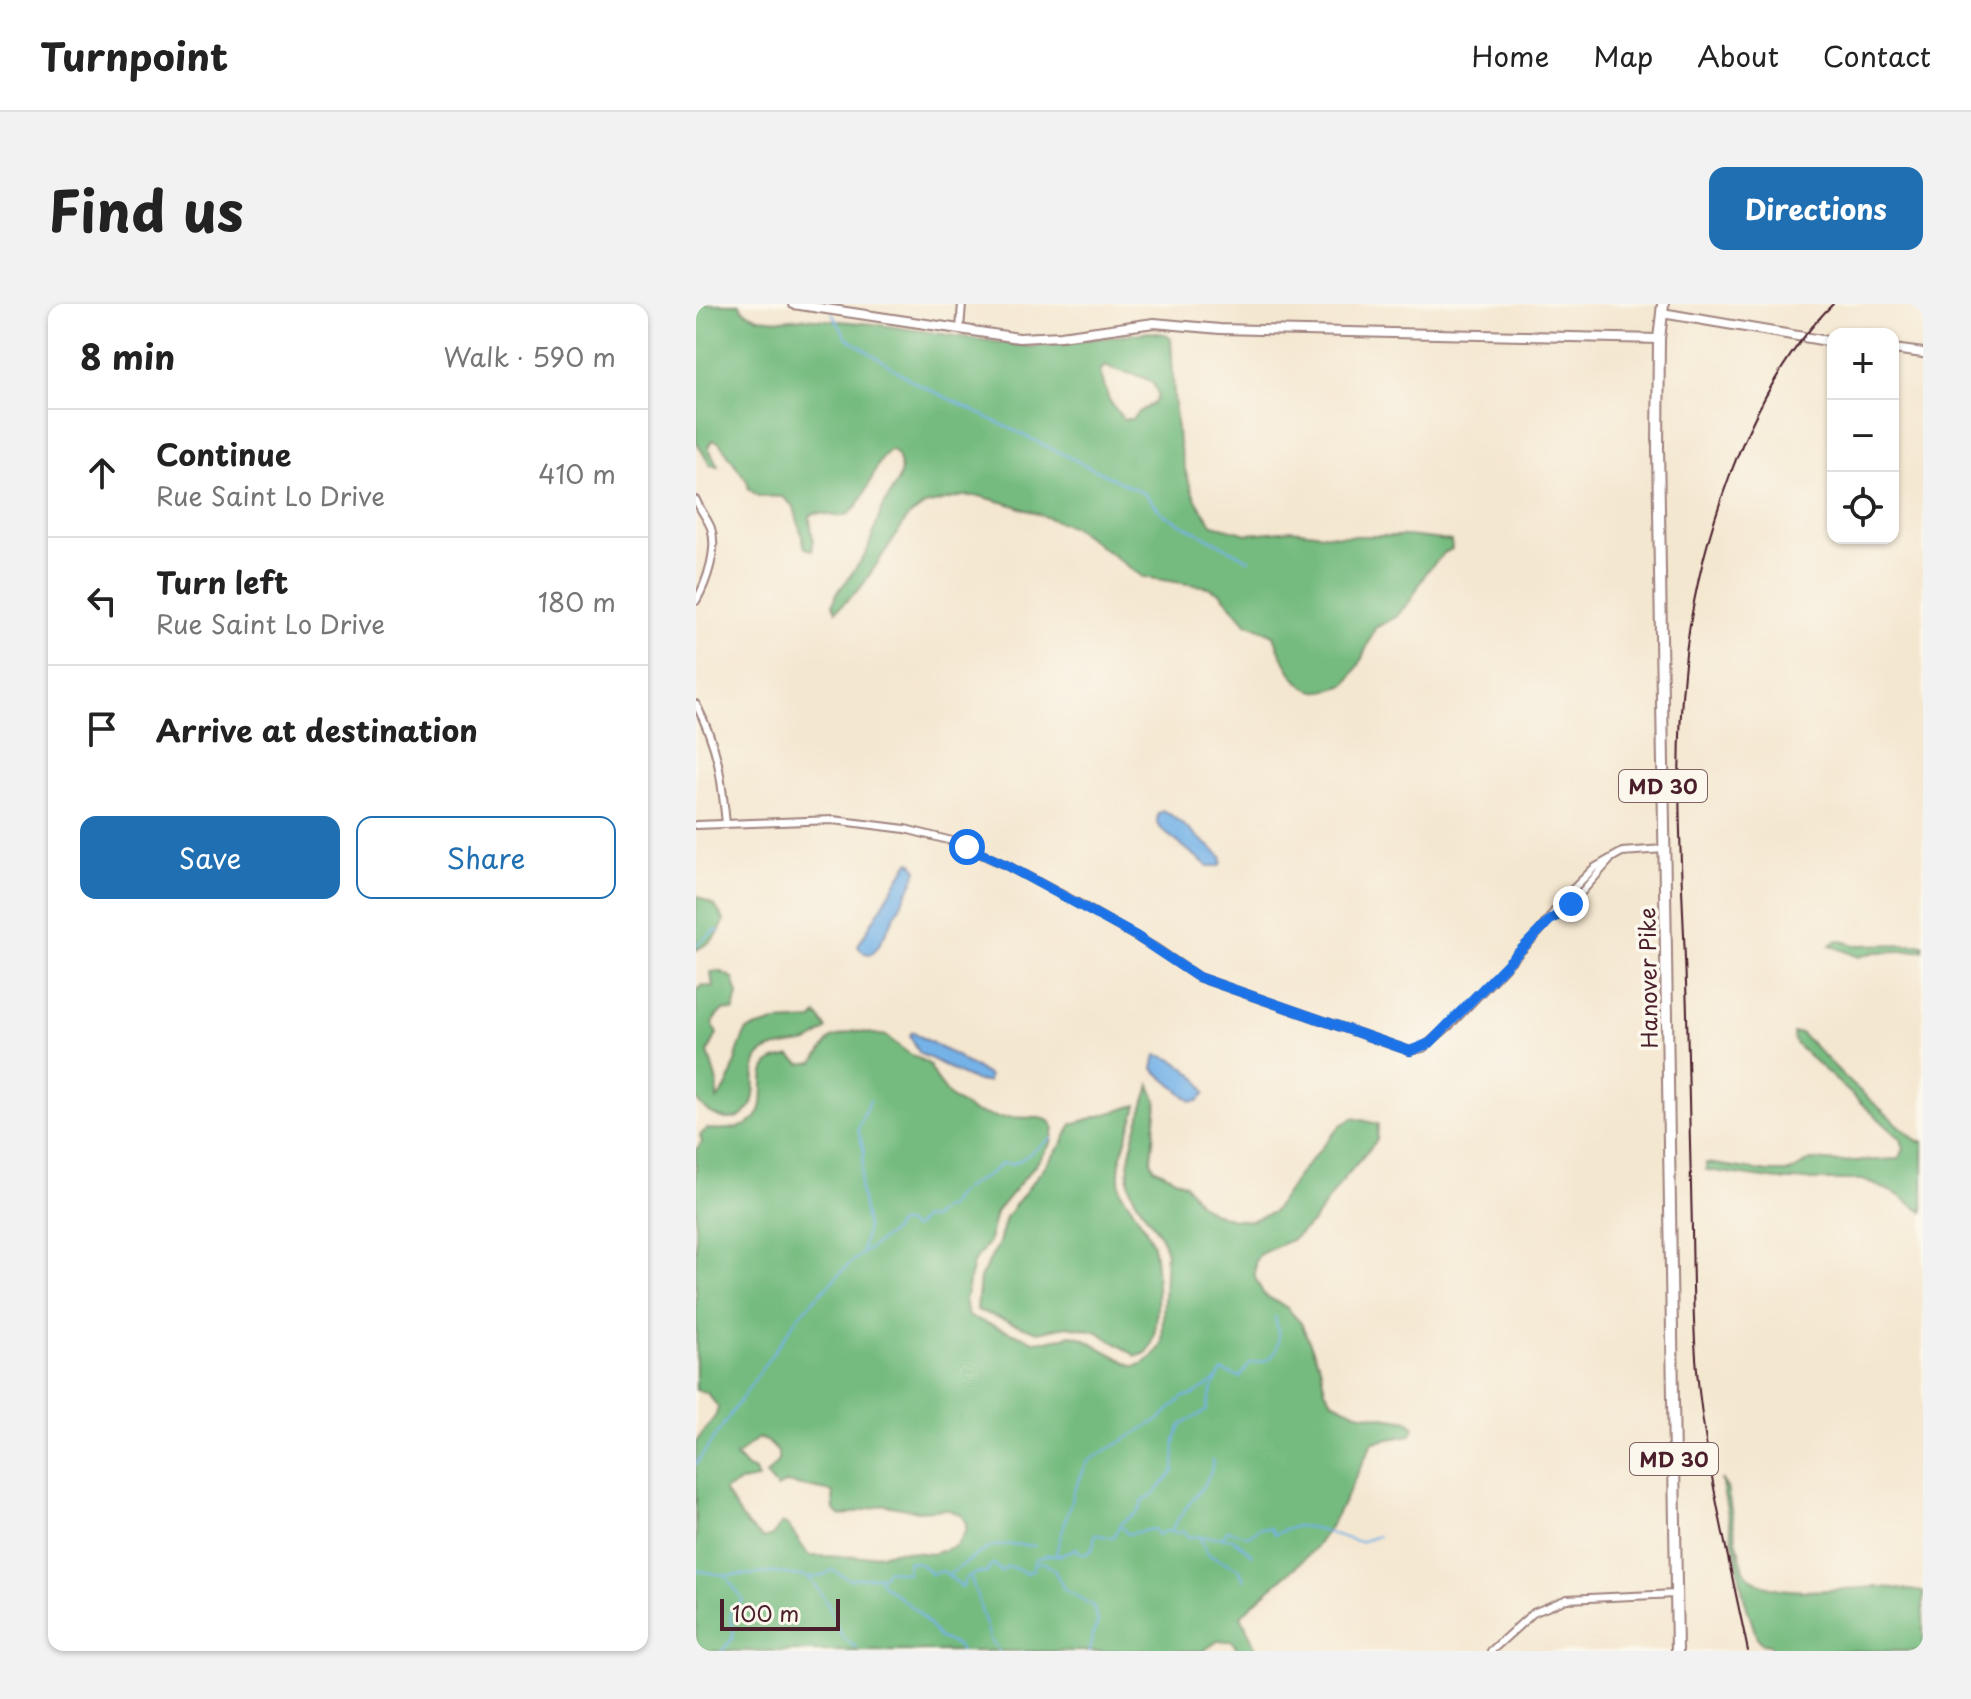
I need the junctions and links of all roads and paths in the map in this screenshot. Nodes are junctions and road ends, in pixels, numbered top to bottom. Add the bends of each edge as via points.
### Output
1 (793, 304) edge
2 (962, 304) edge
3 (1662, 309) edge
4 (960, 329) junction
5 (1659, 339) junction
6 (1827, 341) edge
7 (1899, 350) edge
8 (1923, 353) edge
9 (696, 500) edge
10 (696, 601) edge
11 (696, 704) edge
12 (726, 824) junction
13 (696, 825) edge
14 (1664, 849) junction
15 (1676, 1594) junction
16 (1491, 1651) edge
17 (1677, 1651) edge

1 - 4 street
2 - 4 street
3 - 5 highway, Hanover Pike / MD 30
3 - 6 street
4 - 5 street via 1038,338 1154,323
5 - 14 highway, Hanover Pike / MD 30
7 - 8 street
9 - 10 street via 713,540
11 - 12 street via 720,763
12 - 13 street
12 - 14 street via 833,820 952,841 1081,905 1198,977 1410,1051 1423,1048 1449,1026 1594,868 1622,852
14 - 15 highway, Hanover Pike / MD 30
15 - 16 street via 1567,1599 1533,1613
15 - 17 highway, Hanover Pike / MD 30

